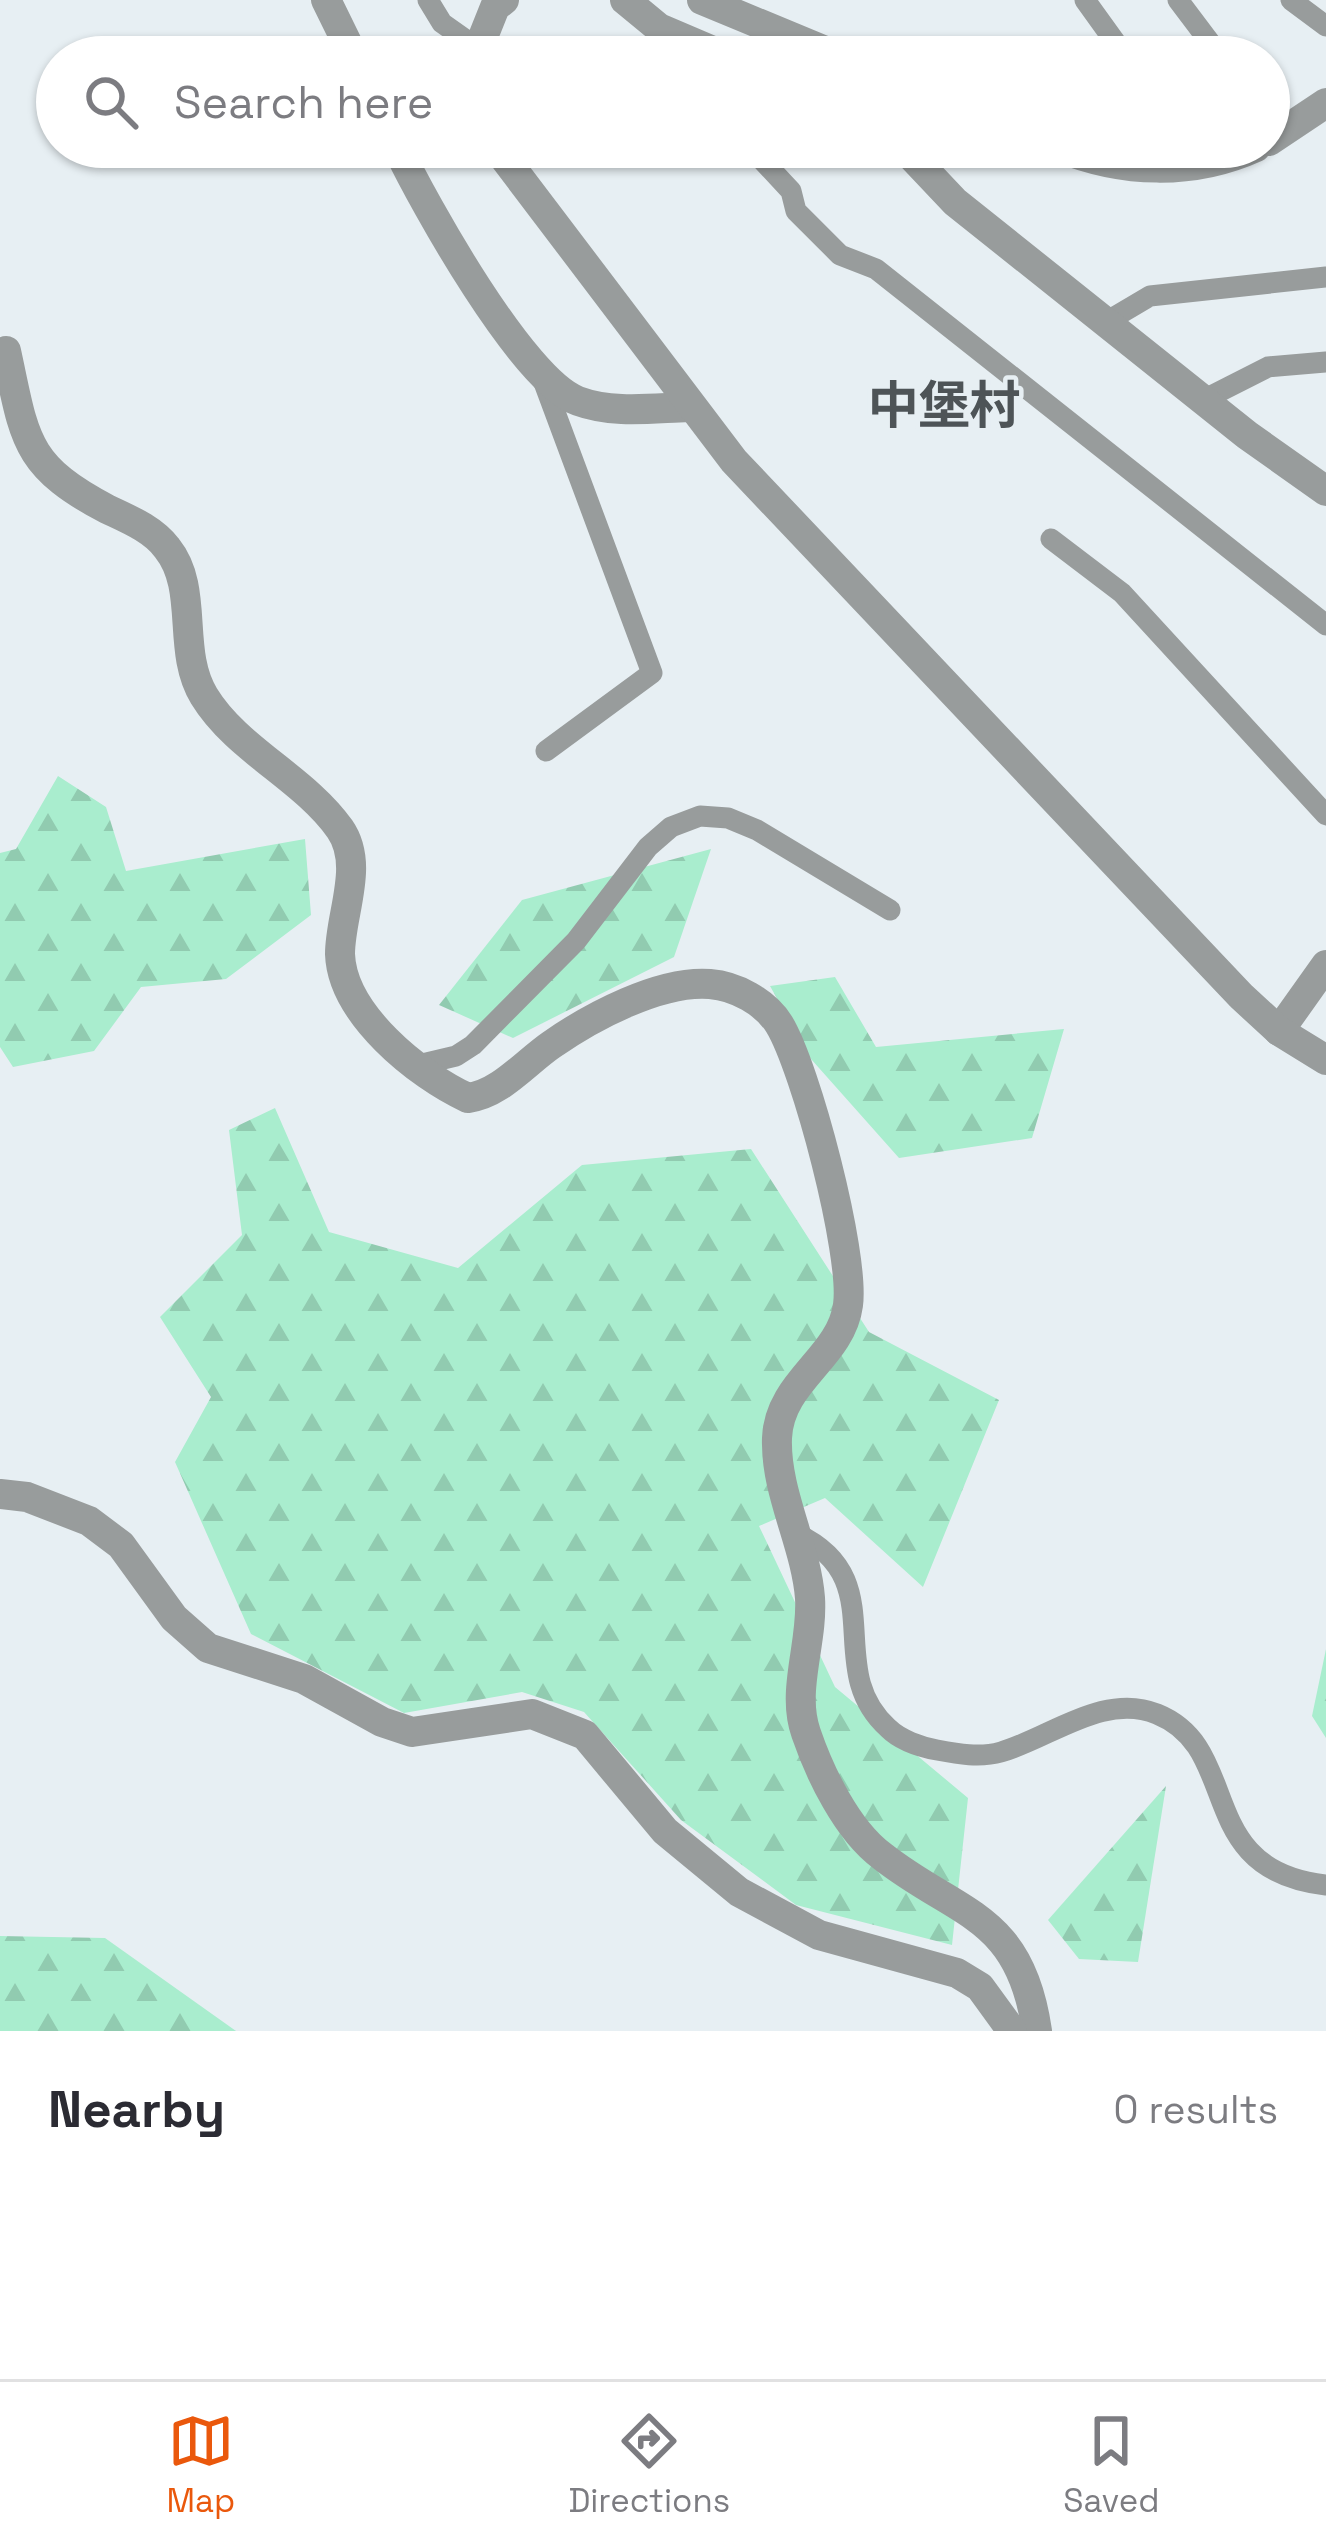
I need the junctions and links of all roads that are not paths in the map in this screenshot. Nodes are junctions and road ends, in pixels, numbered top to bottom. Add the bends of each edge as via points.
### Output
1 (326, 0) edge
2 (428, 0) edge
3 (504, 0) edge
4 (626, 0) edge
5 (702, 0) edge
6 (1085, 0) edge
7 (1178, 0) edge
8 (1291, 0) edge
9 (1326, 26) edge
10 (659, 28) junction
11 (343, 36) edge
12 (457, 36) edge
13 (485, 36) edge
14 (665, 36) edge
15 (678, 36) edge
16 (789, 36) edge
17 (1111, 36) edge
18 (1205, 36) edge
19 (1326, 103) edge
20 (1290, 123) edge
21 (409, 168) edge
22 (512, 168) edge
23 (770, 168) edge
24 (923, 168) edge
25 (1326, 278) edge
26 (1106, 322) junction
27 (6, 351) dead end
28 (1326, 362) edge
29 (543, 380) junction
30 (1203, 400) junction
31 (689, 406) junction
32 (1326, 491) edge
33 (1051, 539) dead end
34 (1326, 625) edge
35 (546, 752) dead end
36 (1326, 815) edge
37 (890, 910) dead end
38 (1326, 965) edge
39 (1279, 1031) junction
40 (1326, 1060) edge
41 (418, 1065) junction
42 (0, 1494) edge
43 (796, 1534) junction
44 (1326, 1885) edge
45 (1012, 2031) edge
46 (1037, 2031) edge

1 - 11 street
2 - 12 lane
3 - 13 street
4 - 10 street
5 - 16 street
6 - 17 lane
7 - 18 lane
8 - 9 lane
10 - 14 lane
10 - 15 street
19 - 20 street
21 - 29 street
22 - 31 street
23 - 34 lane via 791,191 796,211 839,255 876,269
24 - 26 street
25 - 26 lane via 1150,296
26 - 30 street
27 - 41 street via 23,429 41,466 165,544 179,566 187,650 205,698 340,828 351,864 340,954 345,979 354,1000
28 - 30 lane via 1268,367
29 - 31 street via 613,409
29 - 35 lane via 652,673
30 - 32 street
31 - 39 street
33 - 36 lane via 1122,593
37 - 41 lane via 757,830 700,816 648,848 575,941 473,1045
38 - 39 street
39 - 40 street
41 - 43 street via 452,1091 481,1096 583,1025 672,988 711,984 751,996 778,1022 848,1258 848,1309 782,1406 777,1439
42 - 45 street via 89,1521 122,1545 174,1618 208,1648 304,1679 382,1722 412,1732 532,1714 585,1735 665,1832 739,1892 819,1935 957,1973 980,1987
43 - 44 lane via 840,1565 851,1590 863,1698 889,1730 922,1747 999,1753 1113,1708 1157,1714 1193,1741 1229,1825 1255,1860 1292,1881
43 - 46 street via 811,1617 800,1700 830,1784 880,1855 984,1918 1004,1941

